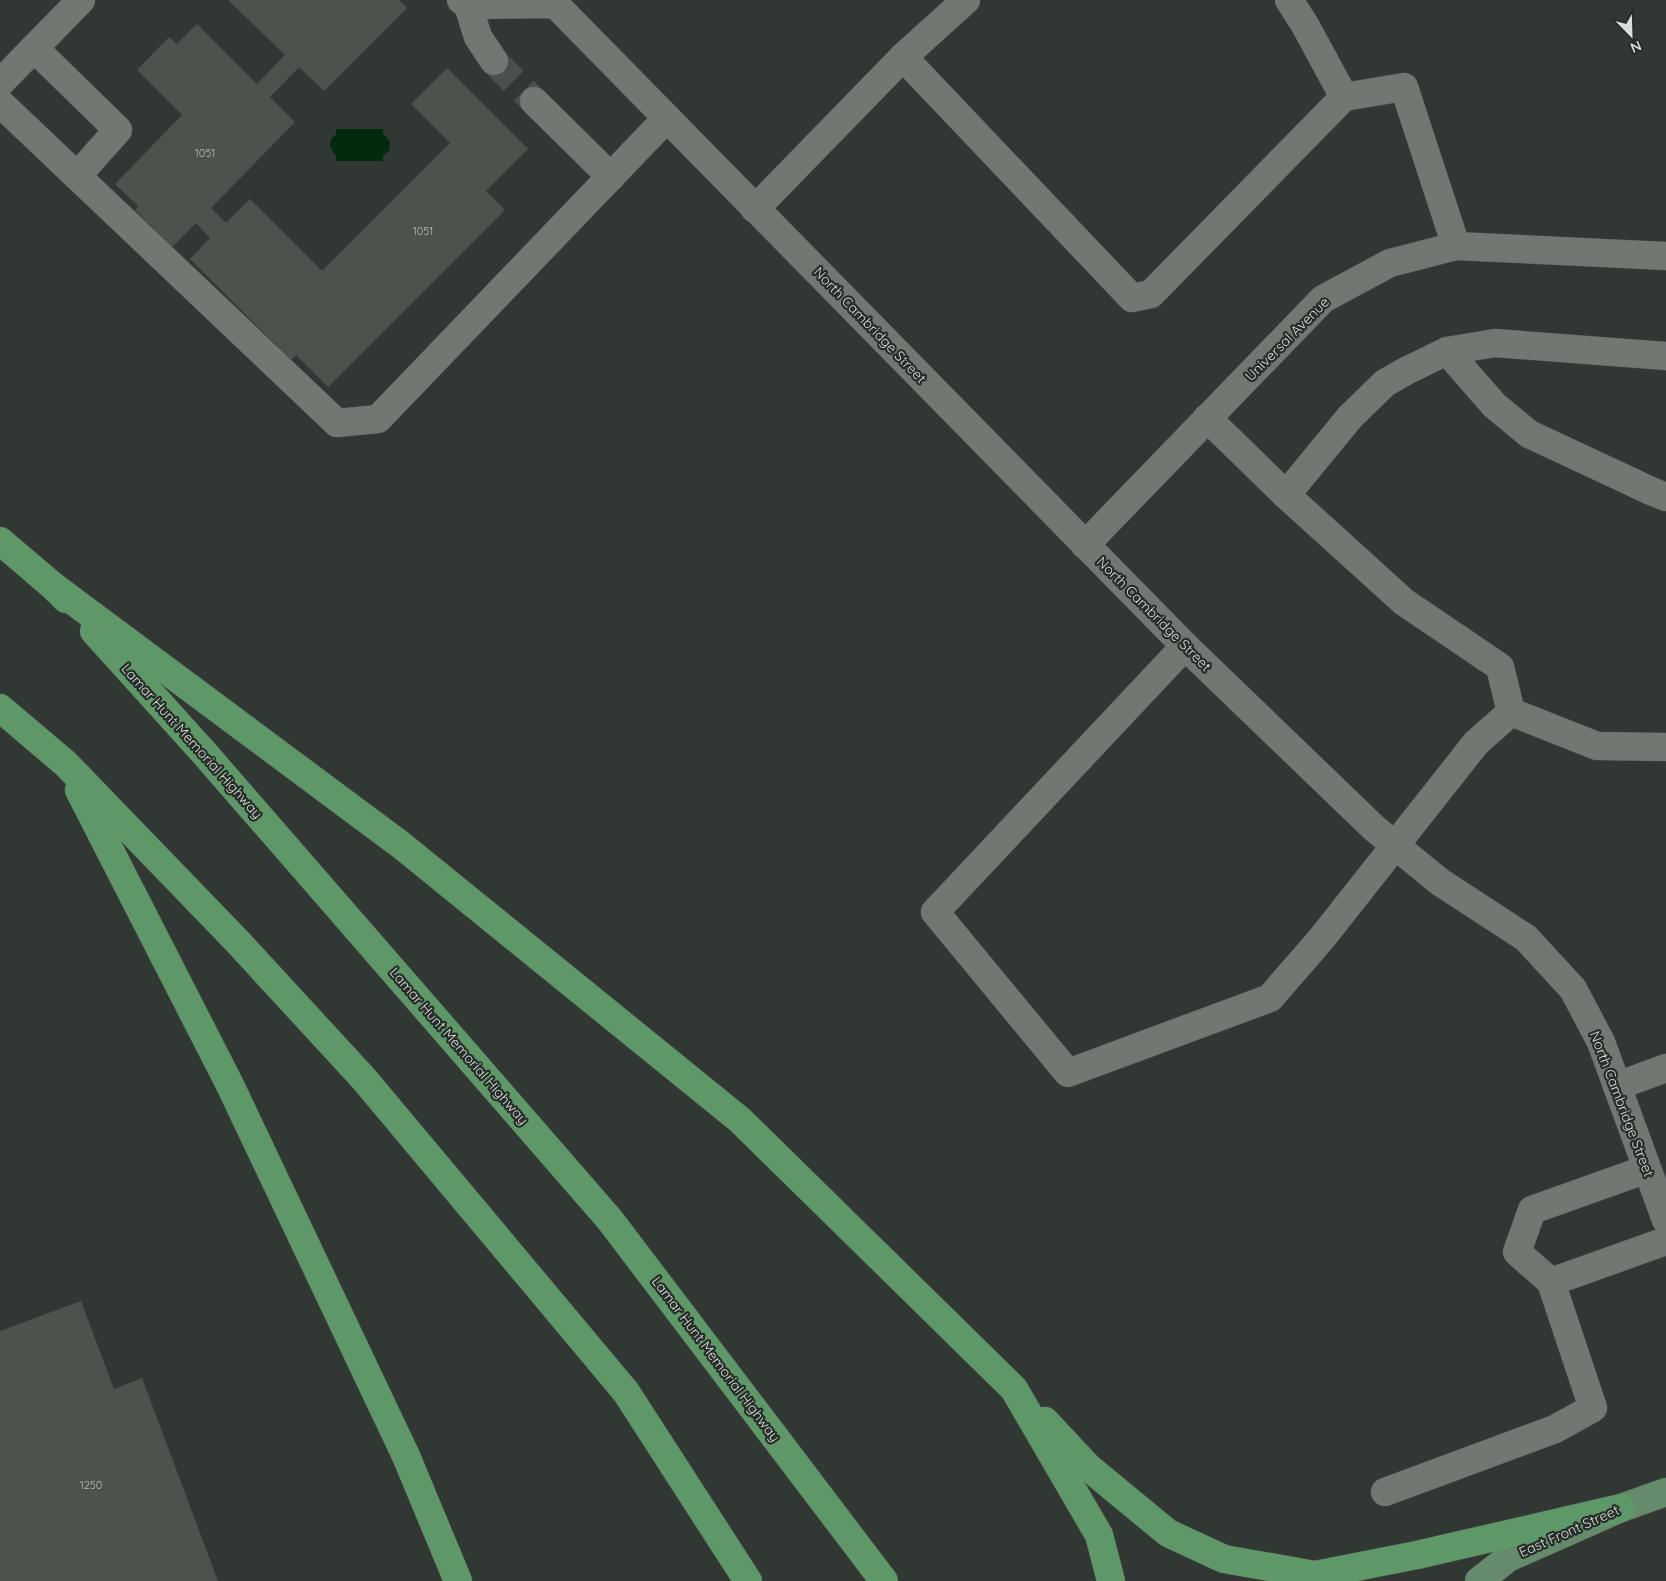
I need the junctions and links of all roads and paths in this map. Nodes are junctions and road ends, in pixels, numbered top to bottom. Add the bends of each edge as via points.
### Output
1 (81, 0) edge
2 (966, 0) edge
3 (1289, 0) edge
4 (464, 3) edge
5 (34, 48) junction
6 (903, 57) junction
7 (494, 61) tunnel mouth
8 (0, 83) edge
9 (1344, 97) junction
10 (534, 100) tunnel mouth
11 (0, 103) edge
12 (667, 118) junction
13 (77, 176) junction
14 (611, 176) junction
15 (755, 208) junction
16 (1456, 246) junction
17 (1666, 256) edge
18 (1447, 351) junction
19 (1666, 356) edge
20 (1207, 418) junction
21 (1286, 495) junction
22 (1666, 497) edge
23 (0, 540) edge
24 (1085, 545) junction
25 (53, 586) junction
26 (1185, 646) junction
27 (0, 708) edge
28 (1511, 712) junction
29 (1666, 747) edge
30 (66, 764) junction
31 (1395, 846) junction
32 (1666, 1068) edge
33 (1617, 1086) junction
34 (1647, 1169) junction
35 (1666, 1220) edge
36 (1666, 1241) edge
37 (1551, 1282) junction
38 (1014, 1389) junction
39 (1385, 1492) dead end
40 (1666, 1492) edge
41 (1621, 1508) junction
42 (458, 1581) edge
43 (748, 1581) edge
44 (884, 1581) edge
45 (1111, 1581) edge
46 (1478, 1581) edge

1 - 5 street
2 - 6 street
3 - 9 street
4 - 7 street via 478,37
4 - 12 street, North Cambridge Street via 554,4
5 - 8 street
5 - 13 street via 118,130
6 - 9 street via 1132,298 1151,294
6 - 15 street
9 - 16 street via 1404,87
10 - 14 street
11 - 13 street
12 - 14 street
12 - 15 street, North Cambridge Street
13 - 14 street via 337,423 378,419
15 - 24 street, North Cambridge Street
16 - 17 street, Universal Avenue
16 - 20 street, Universal Avenue via 1390,262 1323,299
18 - 19 street via 1495,343
18 - 21 street via 1385,383 1350,417
18 - 22 street via 1494,405 1529,434
20 - 21 street
20 - 24 street, Universal Avenue
21 - 28 street via 1404,602 1500,667
23 - 25 highway, Lamar Hunt Memorial Highway
24 - 26 street, North Cambridge Street
25 - 38 highway via 402,845 740,1120
25 - 44 highway, Lamar Hunt Memorial Highway via 206,755 610,1220
26 - 31 street, North Cambridge Street
26 - 31 street via 934,912 1068,1073 1270,998
27 - 30 highway
28 - 29 street via 1597,746
28 - 31 street via 1476,743
30 - 42 highway via 230,1085 406,1456
30 - 43 highway via 237,940 364,1079 626,1392
31 - 33 street, North Cambridge Street via 1440,882 1526,938 1573,989 1601,1042
32 - 33 street
33 - 34 street, North Cambridge Street
34 - 35 street, North Cambridge Street
34 - 37 street via 1532,1210 1517,1252
36 - 37 street
37 - 39 street via 1593,1408 1555,1429
38 - 41 highway via 1088,1467 1161,1527 1224,1559 1315,1575
38 - 45 highway via 1099,1535
40 - 41 main road, East Front Street
41 - 46 main road, East Front Street via 1508,1558

